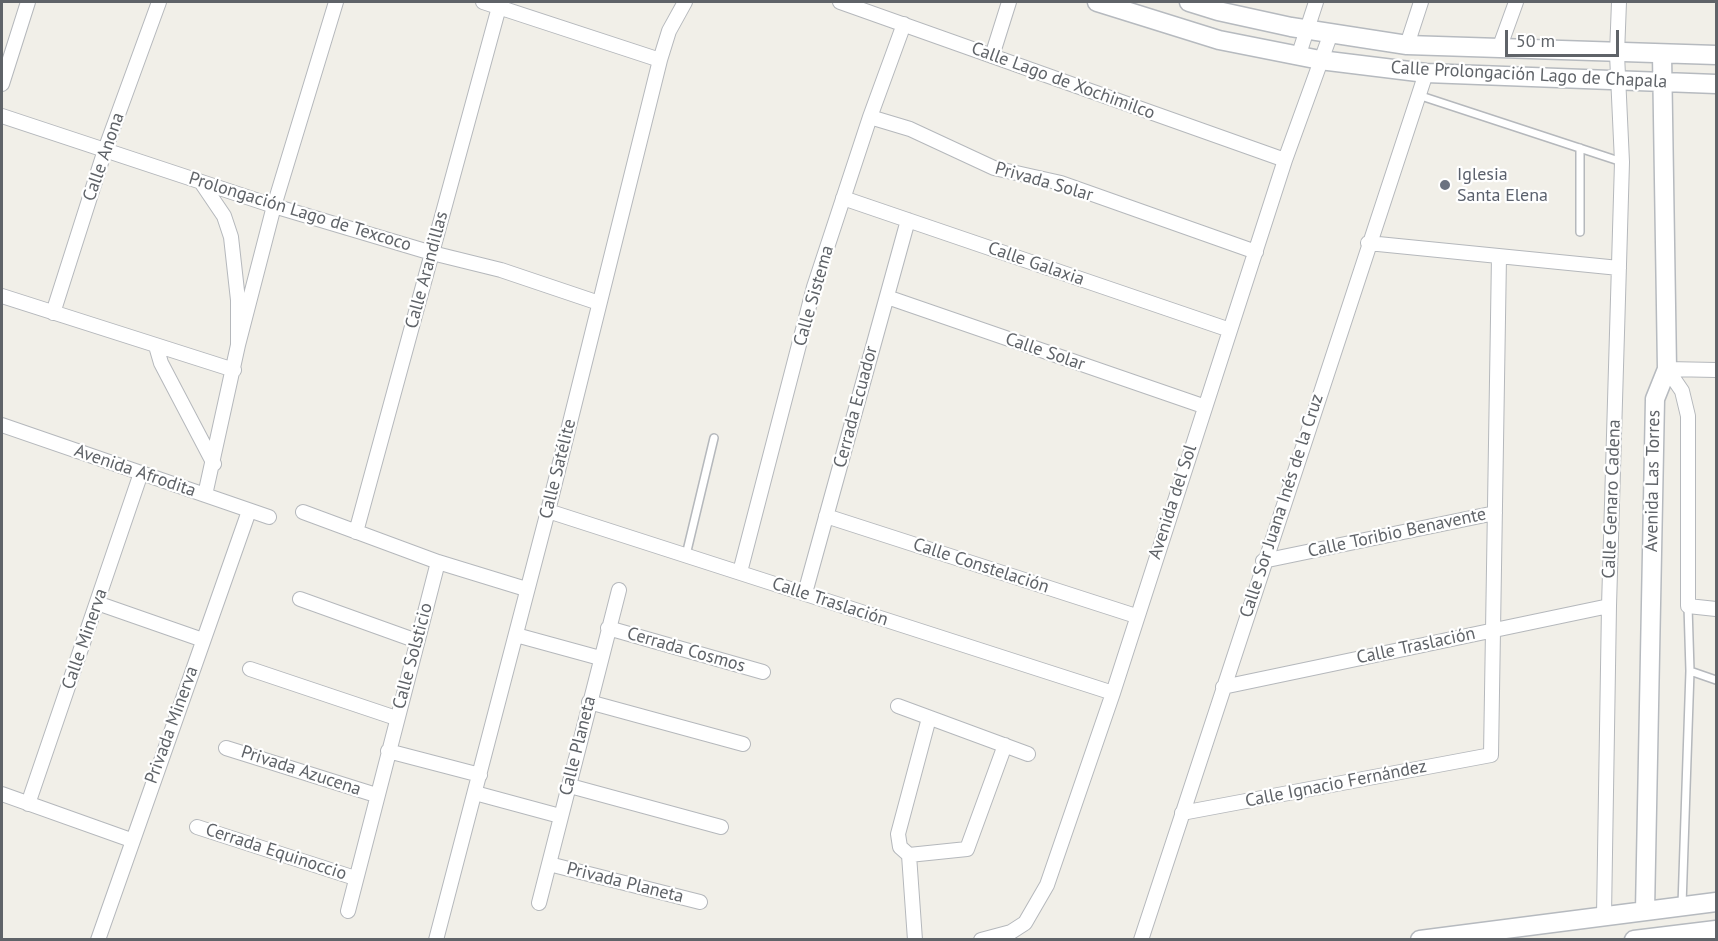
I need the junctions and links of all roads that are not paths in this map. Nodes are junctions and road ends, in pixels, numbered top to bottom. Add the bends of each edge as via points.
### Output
1 (28, 2) edge
2 (159, 2) edge
3 (336, 2) edge
4 (483, 2) edge
5 (685, 2) edge
6 (840, 2) edge
7 (1009, 2) edge
8 (1097, 2) edge
9 (1189, 2) edge
10 (1316, 2) edge
11 (1421, 2) edge
12 (1516, 2) edge
13 (1619, 2) edge
14 (500, 7) junction
15 (904, 24) junction
16 (1307, 29) junction
17 (1331, 33) junction
18 (1407, 45) junction
19 (1499, 49) junction
20 (1617, 54) junction
21 (1662, 54) junction
22 (992, 56) junction
23 (1716, 56) edge
24 (1298, 57) junction
25 (660, 60) junction
26 (1320, 60) junction
27 (1426, 73) junction
28 (1620, 82) junction
29 (1661, 83) junction
30 (2, 84) edge
31 (1716, 84) edge
32 (1418, 95) junction
33 (2, 116) edge
34 (870, 117) junction
35 (1580, 148) junction
36 (105, 150) junction
37 (1285, 160) junction
38 (1622, 162) junction
39 (201, 182) junction
40 (843, 198) junction
41 (274, 206) junction
42 (908, 220) junction
43 (1581, 232) dead end
44 (1368, 243) junction
45 (1256, 252) junction
46 (432, 253) junction
47 (1499, 256) junction
48 (1619, 268) junction
49 (2, 296) edge
50 (887, 297) junction
51 (599, 303) junction
52 (53, 313) junction
53 (1230, 330) junction
54 (156, 345) junction
55 (238, 345) junction
56 (1667, 369) junction
57 (234, 370) junction
58 (1716, 370) edge
59 (1203, 406) junction
60 (2, 426) edge
61 (714, 438) dead end
62 (214, 464) junction
63 (141, 474) junction
64 (205, 495) junction
65 (249, 511) junction
66 (548, 511) junction
67 (303, 512) dead end
68 (1495, 513) junction
69 (826, 516) junction
70 (269, 518) dead end
71 (356, 532) junction
72 (686, 555) junction
73 (1263, 561) junction
74 (438, 562) junction
75 (740, 572) junction
76 (526, 589) junction
77 (619, 590) dead end
78 (805, 593) junction
79 (300, 599) dead end
80 (97, 603) junction
81 (1609, 606) junction
82 (1688, 606) junction
83 (1716, 609) edge
84 (1136, 616) junction
85 (608, 628) junction
86 (1493, 630) junction
87 (516, 635) junction
88 (202, 640) junction
89 (417, 640) junction
90 (600, 658) junction
91 (250, 669) dead end
92 (1690, 670) junction
93 (763, 672) dead end
94 (1716, 680) edge
95 (1223, 687) junction
96 (1113, 693) junction
97 (589, 702) junction
98 (898, 706) dead end
99 (929, 717) junction
100 (396, 718) junction
101 (743, 744) dead end
102 (1005, 746) junction
103 (226, 748) dead end
104 (388, 751) junction
105 (1028, 754) dead end
106 (480, 775) junction
107 (570, 786) junction
108 (475, 793) junction
109 (2, 794) edge
110 (376, 795) junction
111 (28, 804) junction
112 (1182, 813) junction
113 (560, 816) junction
114 (196, 827) dead end
115 (721, 827) dead end
116 (131, 840) junction
117 (909, 855) junction
118 (549, 864) junction
119 (355, 878) junction
120 (700, 902) dead end
121 (1716, 902) edge
122 (539, 903) dead end
123 (1682, 906) junction
124 (348, 911) dead end
125 (1645, 911) junction
126 (1604, 916) junction
127 (1716, 930) edge
128 (98, 939) edge
129 (436, 939) edge
130 (915, 939) edge
131 (981, 939) edge
132 (1141, 939) edge
133 (1420, 939) edge
134 (1634, 939) edge

1 - 30 street
2 - 36 street, Calle Anona
3 - 41 street
4 - 14 street
5 - 25 street, Calle Satélite via 669,31
6 - 15 street, Calle Lago de Xochimilco
7 - 22 street
8 - 24 main road, Calle Prolongación Lago de Chapala via 1219,40
9 - 16 main road, Calle Prolongación Lago de Chapala
10 - 16 street
11 - 18 street
12 - 19 street
13 - 20 street
14 - 25 street
14 - 46 street, Calle Arandillas
15 - 22 street, Calle Lago de Xochimilco
15 - 34 street, Calle Sistema
16 - 17 main road, Calle Prolongación Lago de Chapala
16 - 24 street
17 - 18 main road, Calle Prolongación Lago de Chapala
17 - 26 street, Avenida del Sol
18 - 19 main road, Calle Prolongación Lago de Chapala
19 - 20 main road, Calle Prolongación Lago de Chapala
20 - 21 main road, Calle Prolongación Lago de Chapala
20 - 28 street, Calle Genaro Cadena
21 - 23 main road, Calle Prolongación Lago de Chapala
21 - 29 main road, Avenida Las Torres
22 - 37 street, Calle Lago de Xochimilco
24 - 26 main road, Calle Prolongación Lago de Chapala
25 - 51 street, Calle Satélite
26 - 27 main road, Calle Prolongación Lago de Chapala
26 - 37 street, Avenida del Sol
27 - 28 main road, Calle Prolongación Lago de Chapala
27 - 32 street, Calle Sor Juana Inés de la Cruz
28 - 29 main road, Calle Prolongación Lago de Chapala
28 - 38 street, Calle Genaro Cadena
29 - 31 main road, Calle Prolongación Lago de Chapala
29 - 56 main road, Avenida Las Torres
32 - 35 lane
32 - 44 street, Calle Sor Juana Inés de la Cruz
33 - 36 street, Prolongación Lago de Texcoco
34 - 40 street, Calle Sistema
34 - 45 street, Privada Solar via 910,129 1014,175 1060,183
35 - 38 lane
35 - 43 lane
36 - 39 street, Prolongación Lago de Texcoco
36 - 52 street, Calle Anona
37 - 45 street, Avenida del Sol
38 - 48 street, Calle Genaro Cadena
39 - 41 street, Prolongación Lago de Texcoco
39 - 55 street via 224,216 231,237
40 - 42 street, Calle Galaxia
40 - 75 street, Calle Sistema via 814,287
41 - 46 street, Prolongación Lago de Texcoco
41 - 55 street
42 - 50 street, Cerrada Ecuador
42 - 53 street, Calle Galaxia
44 - 47 street
44 - 73 street, Calle Sor Juana Inés de la Cruz
45 - 53 street, Avenida del Sol
46 - 51 street, Prolongación Lago de Texcoco via 501,270
46 - 71 street, Calle Arandillas
47 - 48 street
47 - 68 street
48 - 81 street, Calle Genaro Cadena
49 - 52 street
50 - 59 street, Calle Solar
50 - 69 street, Cerrada Ecuador
51 - 66 street, Calle Satélite
52 - 54 street
53 - 59 street, Avenida del Sol
54 - 57 street
54 - 62 street via 161,363
55 - 57 street
56 - 58 street
56 - 82 street via 1682,391 1688,416
56 - 125 main road, Avenida Las Torres via 1655,399
57 - 62 street
59 - 84 street, Avenida del Sol
60 - 63 street, Avenida Afrodita
61 - 72 lane
62 - 64 street
63 - 64 street, Avenida Afrodita
63 - 80 street, Calle Minerva
64 - 65 street, Avenida Afrodita
65 - 70 street, Avenida Afrodita
65 - 88 street, Privada Minerva
66 - 72 street, Calle Traslación
66 - 76 street, Calle Satélite
67 - 71 street
68 - 73 street, Calle Toribio Benavente
68 - 86 street
69 - 78 street, Cerrada Ecuador
69 - 84 street, Calle Constelación
71 - 74 street
72 - 75 street, Calle Traslación
73 - 95 street, Calle Sor Juana Inés de la Cruz
74 - 76 street
74 - 89 street, Calle Solsticio
75 - 78 street, Calle Traslación
76 - 87 street, Calle Satélite
77 - 85 street, Calle Planeta
78 - 96 street, Calle Traslación
79 - 89 street
80 - 88 street
80 - 111 street, Calle Minerva
81 - 86 street, Calle Traslación
81 - 126 street, Calle Genaro Cadena
82 - 83 street
82 - 92 lane
84 - 96 street, Avenida del Sol
85 - 90 street, Calle Planeta
85 - 93 street, Cerrada Cosmos
86 - 95 street, Calle Traslación
86 - 112 street, Calle Ignacio Fernández via 1491,755
87 - 90 street
87 - 106 street, Calle Satélite
88 - 116 street, Privada Minerva
89 - 100 street, Calle Solsticio
90 - 97 street, Calle Planeta
91 - 100 street
92 - 94 lane
92 - 123 lane
95 - 112 street, Calle Sor Juana Inés de la Cruz
96 - 131 street, Avenida del Sol via 1036,907 1011,932
97 - 101 street
97 - 107 street, Calle Planeta
98 - 99 street
99 - 102 street
99 - 117 street via 897,834 900,848
100 - 104 street, Calle Solsticio
102 - 105 street
102 - 117 street via 967,849
103 - 110 street, Privada Azucena
104 - 106 street
104 - 110 street, Calle Solsticio
106 - 108 street, Calle Satélite
107 - 113 street, Calle Planeta
107 - 115 street
108 - 113 street
108 - 129 street, Calle Satélite
109 - 111 street
110 - 119 street, Calle Solsticio
111 - 116 street
112 - 132 street, Calle Sor Juana Inés de la Cruz
113 - 118 street, Calle Planeta
114 - 119 street, Cerrada Equinoccio
116 - 128 street, Privada Minerva
117 - 130 street
118 - 120 street, Privada Planeta
118 - 122 street, Calle Planeta
119 - 124 street, Calle Solsticio
121 - 123 main road
123 - 125 main road
125 - 126 main road
126 - 133 main road
127 - 134 main road

